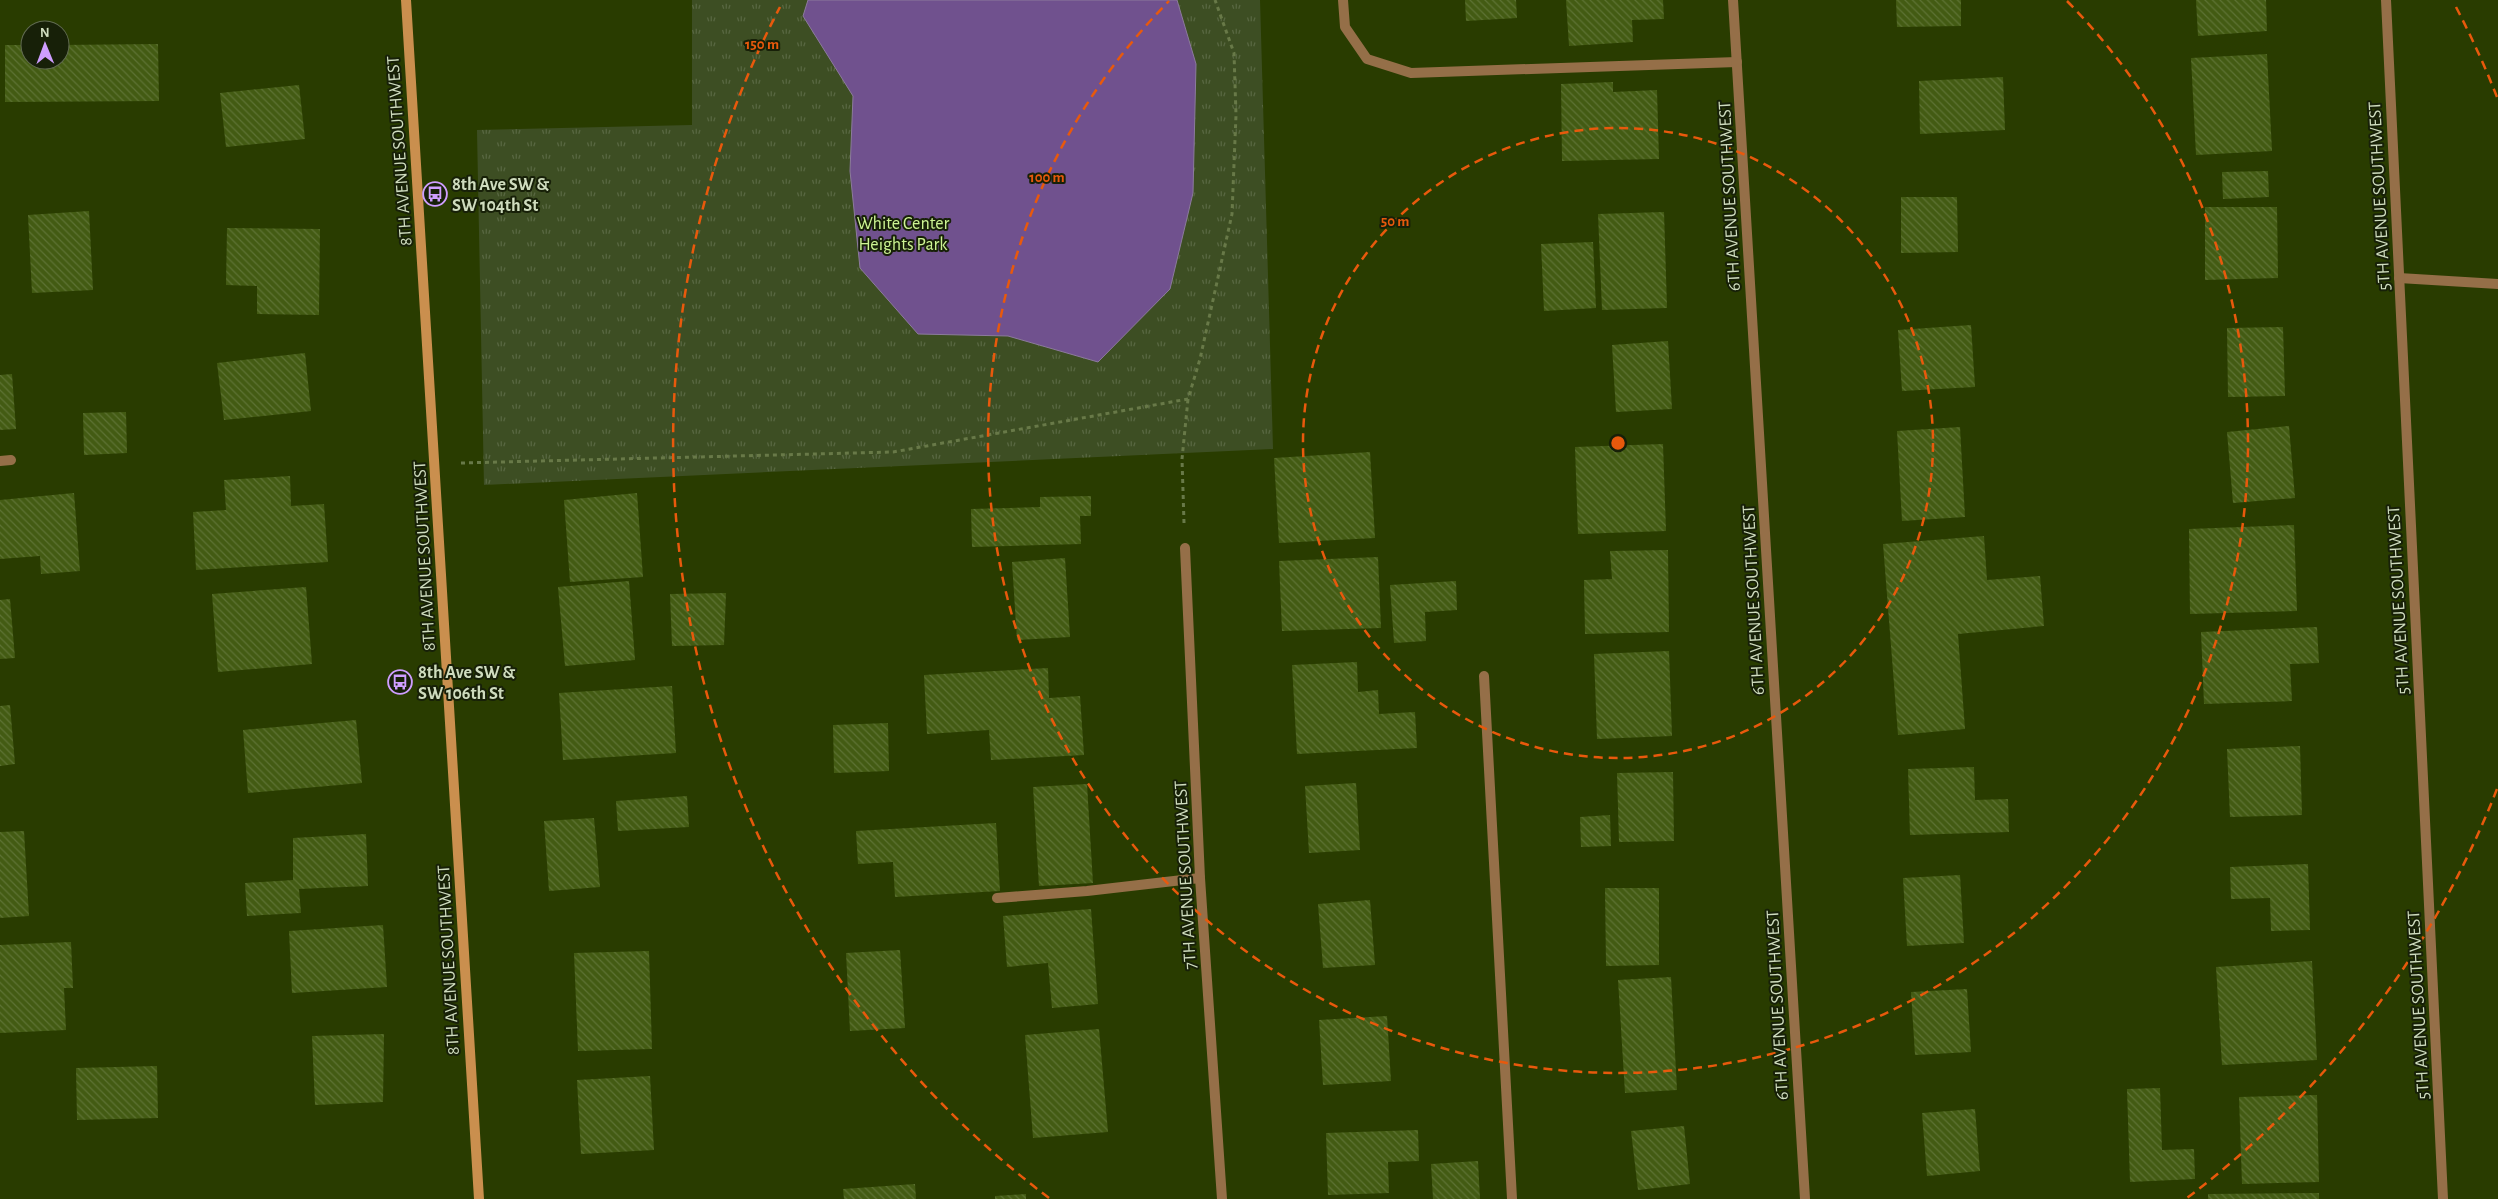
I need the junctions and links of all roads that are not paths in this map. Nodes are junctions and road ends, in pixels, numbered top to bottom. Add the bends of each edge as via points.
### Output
1 (406, 0) edge
2 (1343, 0) edge
3 (1733, 0) edge
4 (2386, 0) edge
5 (1737, 62) junction
6 (2399, 278) junction
7 (2498, 284) edge
8 (1186, 548) road end
9 (1484, 676) dead end
10 (1200, 878) junction
11 (997, 898) dead end
12 (479, 1199) edge
13 (1222, 1199) edge
14 (1512, 1199) edge
15 (1805, 1199) edge
16 (2443, 1199) edge

1 - 12 street, 8TH AVENUE SOUTHWEST
2 - 5 street via 1345,27 1367,59 1411,73
3 - 5 street, 6TH AVENUE SOUTHWEST
4 - 6 street, 5TH AVENUE SOUTHWEST
5 - 15 street, 6TH AVENUE SOUTHWEST
6 - 7 street
6 - 16 street, 5TH AVENUE SOUTHWEST
8 - 10 street, 7TH AVENUE SOUTHWEST
9 - 14 street
10 - 11 street
10 - 13 street, 7TH AVENUE SOUTHWEST

